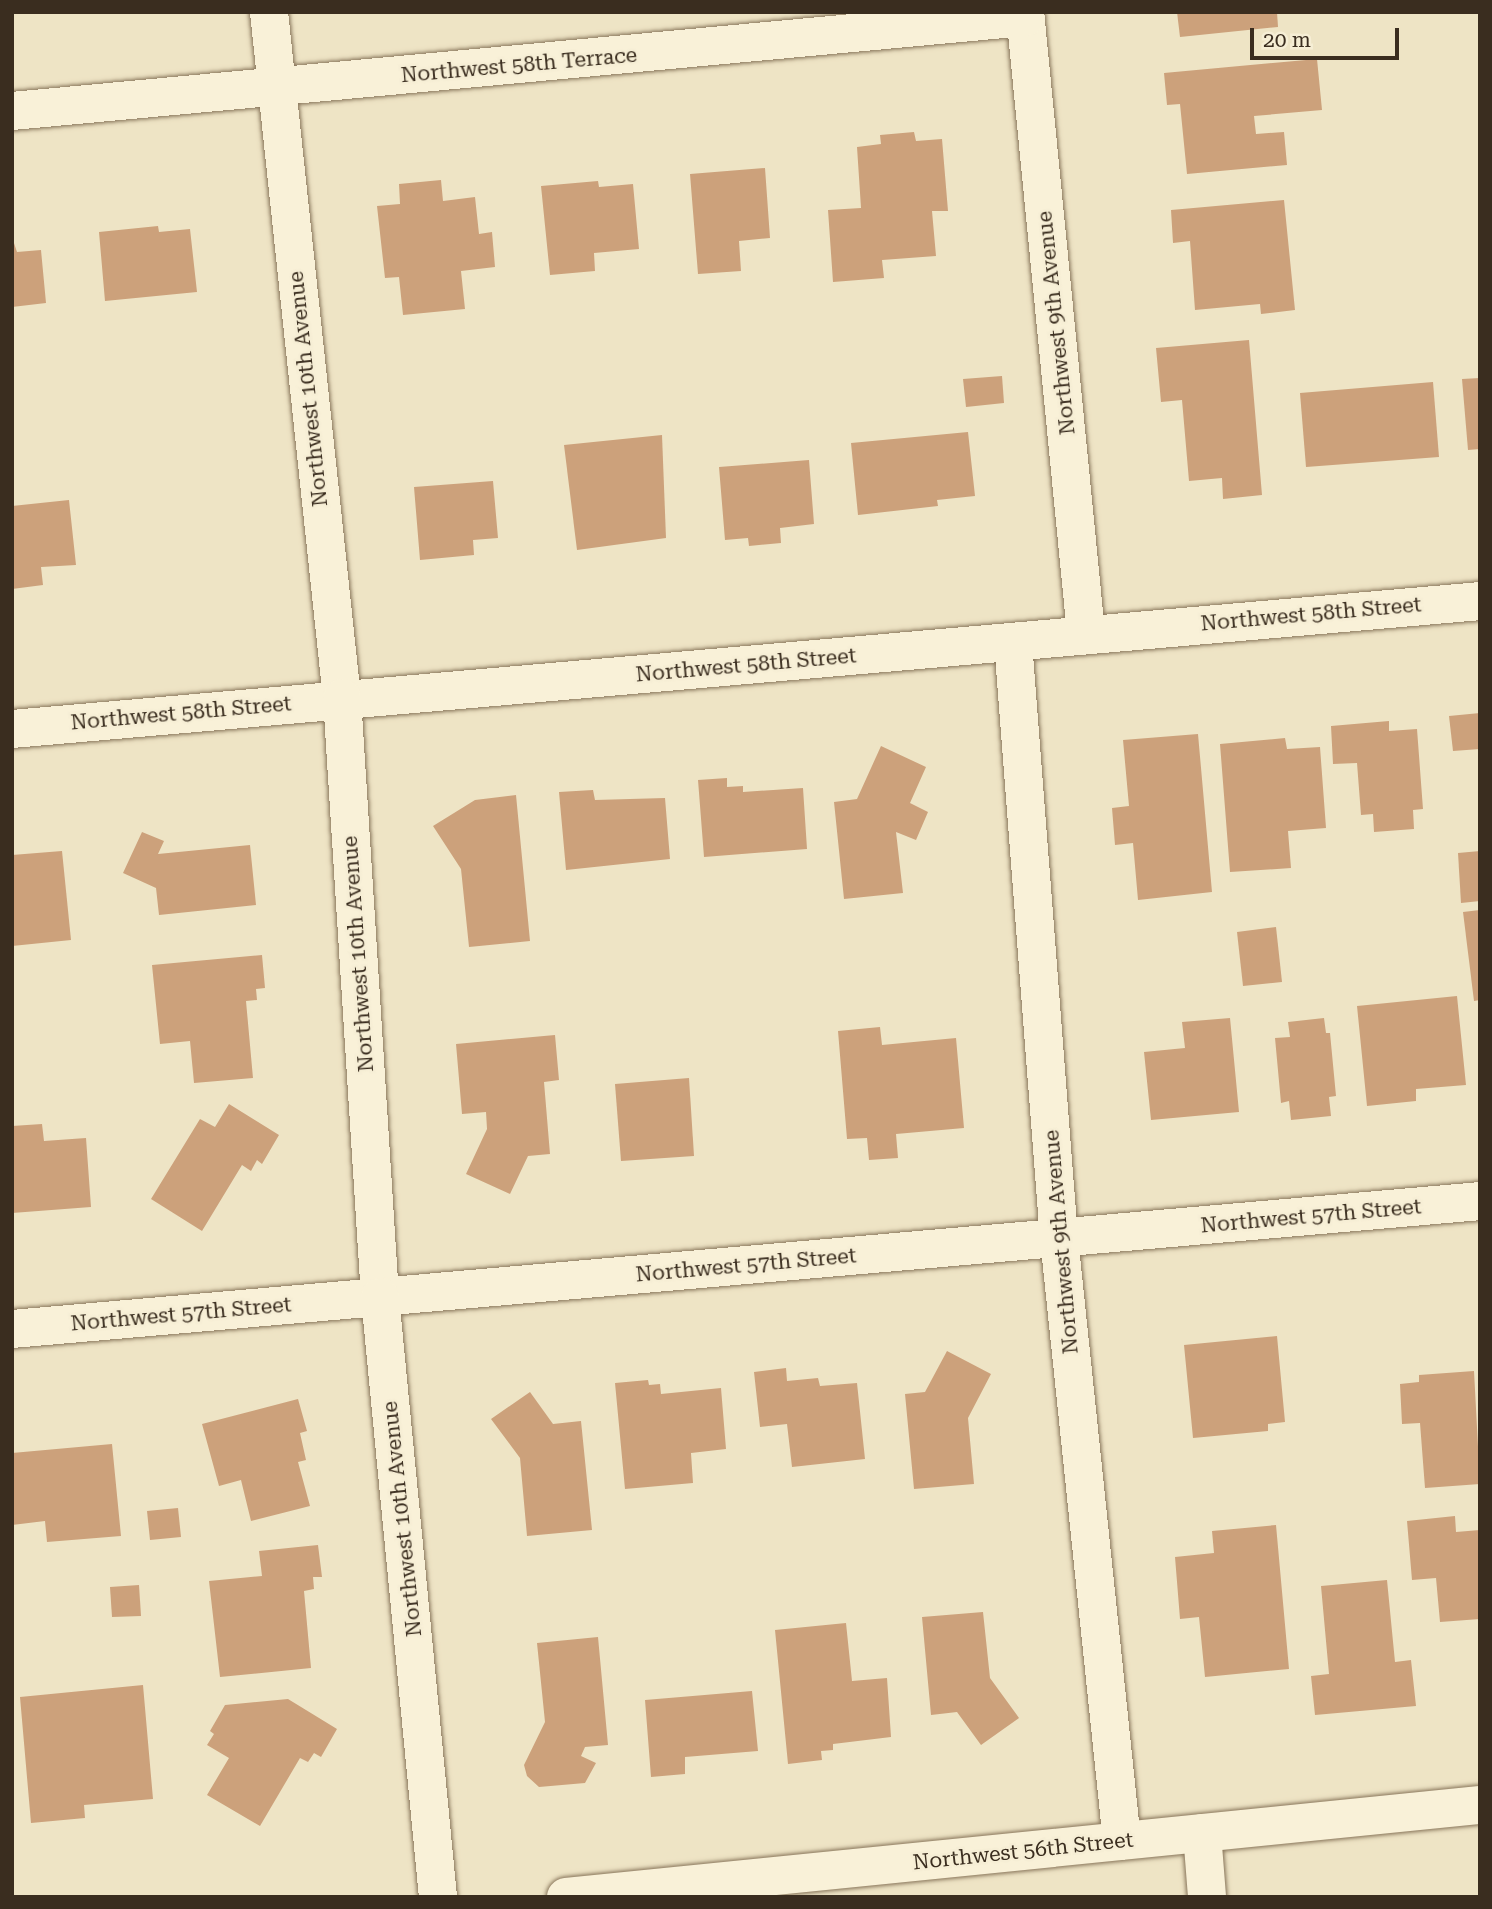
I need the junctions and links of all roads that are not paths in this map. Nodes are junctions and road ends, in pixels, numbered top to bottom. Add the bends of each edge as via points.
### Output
1 (269, 12) edge
2 (1025, 15) edge
3 (275, 88) junction
4 (12, 111) edge
5 (1480, 601) edge
6 (1086, 633) junction
7 (1013, 642) junction
8 (342, 698) junction
9 (12, 729) edge
10 (1480, 1201) edge
11 (1059, 1238) junction
12 (380, 1297) junction
13 (12, 1329) edge
14 (1480, 1805) edge
15 (1202, 1833) junction
16 (1122, 1841) junction
17 (438, 1897) edge
18 (566, 1897) edge
19 (1207, 1897) edge

1 - 3 street, Northwest 10th Avenue
2 - 3 street, Northwest 58th Terrace
2 - 6 street, Northwest 9th Avenue
3 - 4 street, Northwest 58th Terrace
3 - 8 street, Northwest 10th Avenue
5 - 6 street, Northwest 58th Street
6 - 7 street, Northwest 58th Street
7 - 8 street, Northwest 58th Street
7 - 11 street, Northwest 9th Avenue
8 - 9 street, Northwest 58th Street
8 - 12 street, Northwest 10th Avenue
10 - 11 street, Northwest 57th Street
11 - 12 street, Northwest 57th Street
11 - 16 street, Northwest 9th Avenue
12 - 13 street, Northwest 57th Street
12 - 17 street, Northwest 10th Avenue
14 - 15 street, Northwest 56th Street
15 - 16 street, Northwest 56th Street
15 - 19 street
16 - 18 street, Northwest 56th Street

